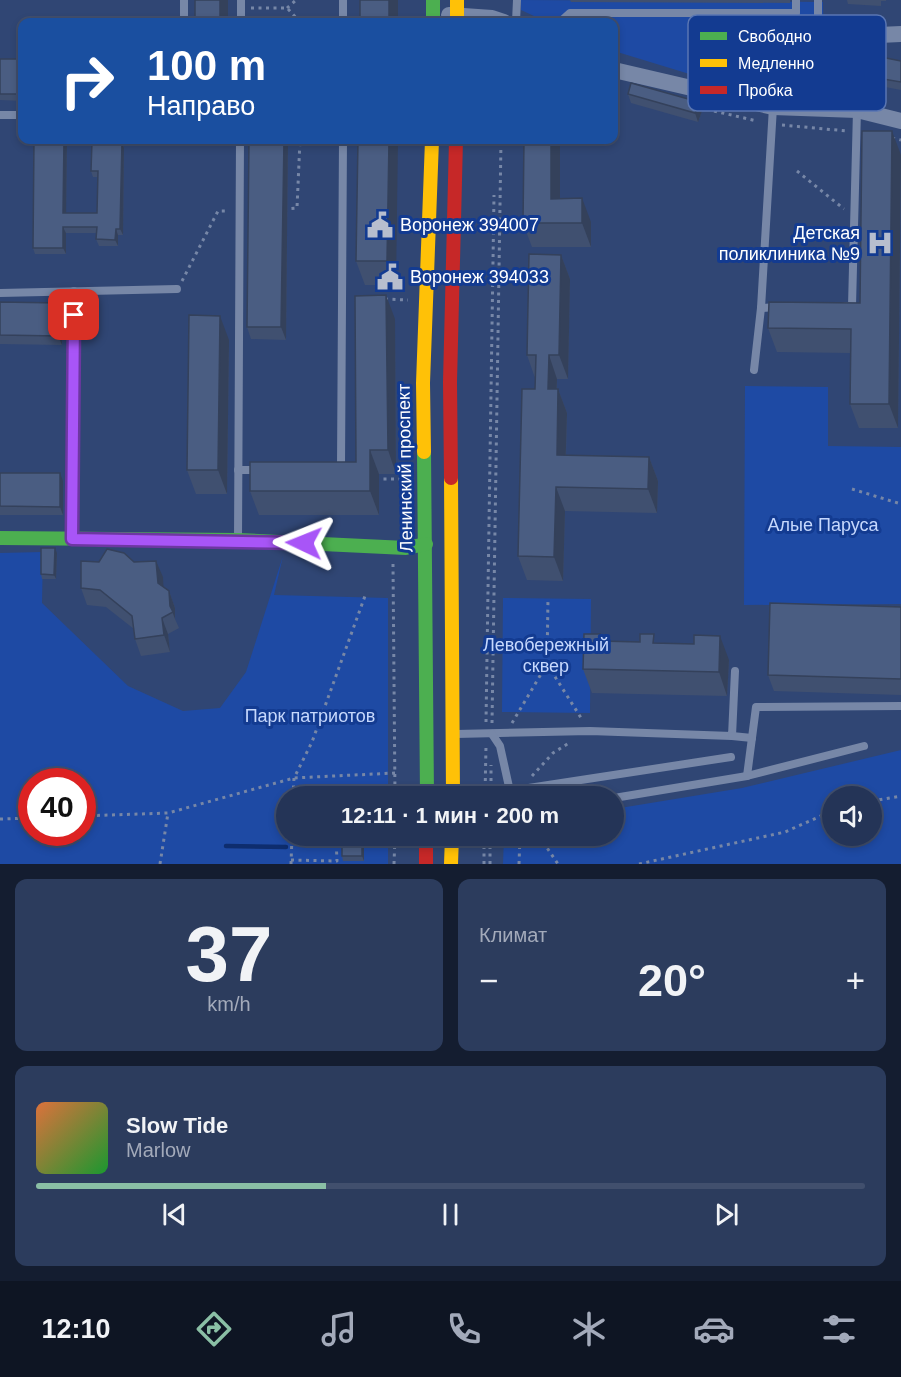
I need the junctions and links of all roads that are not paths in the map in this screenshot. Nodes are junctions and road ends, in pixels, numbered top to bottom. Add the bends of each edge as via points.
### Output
1 (184, 0) edge
2 (343, 0) edge
3 (517, 0) edge
4 (796, 0) edge
5 (433, 12) edge
6 (457, 12) edge
7 (184, 18) edge
8 (343, 18) edge
9 (492, 18) edge
10 (516, 18) edge
11 (564, 18) edge
12 (901, 34) edge
13 (886, 35) edge
14 (618, 71) edge
15 (688, 87) edge
16 (773, 111) edge
17 (857, 111) edge
18 (861, 111) edge
19 (0, 115) edge
20 (18, 115) edge
21 (901, 120) edge
22 (240, 144) edge
23 (343, 144) edge
24 (432, 144) edge
25 (456, 144) edge
26 (177, 289) dead end
27 (74, 291) junction
28 (0, 292) edge
29 (829, 306) edge
30 (784, 307) edge
31 (761, 308) junction
32 (754, 370) dead end
33 (318, 468) edge
34 (272, 469) edge
35 (238, 470) junction
36 (0, 538) edge
37 (72, 539) junction
38 (238, 540) junction
39 (426, 544) junction
40 (735, 671) dead end
41 (901, 706) edge
42 (426, 733) junction
43 (452, 734) junction
44 (489, 734) junction
45 (732, 736) junction
46 (752, 738) junction
47 (864, 746) dead end
48 (731, 757) dead end
49 (747, 776) junction
50 (427, 786) edge
51 (453, 786) edge
52 (508, 786) edge
53 (539, 786) edge
54 (624, 796) edge
55 (426, 846) edge
56 (452, 846) edge
57 (426, 864) edge
58 (451, 864) edge

1 - 7 lane
2 - 8 lane
3 - 10 lane
4 - 11 lane via 796,13 570,13
5 - 6 street
6 - 9 street
12 - 13 street
14 - 15 street
16 - 31 lane
17 - 29 lane via 852,306
18 - 21 street
19 - 20 lane
22 - 35 lane
23 - 33 lane via 341,467
24 - 39 main road, Ленинский проспект via 423,383
25 - 43 main road via 450,382
26 - 27 lane
27 - 28 lane
27 - 37 lane
30 - 31 lane
31 - 32 lane
34 - 35 lane
35 - 38 lane
36 - 37 main road
37 - 38 main road
38 - 39 main road via 406,548
39 - 42 main road, Ленинский проспект
40 - 45 lane
41 - 46 lane via 756,707
42 - 43 main road
42 - 50 main road, Ленинский проспект
43 - 44 lane
43 - 51 main road
44 - 45 lane via 590,731
44 - 52 lane via 500,746
45 - 46 lane
46 - 49 lane
47 - 49 lane
48 - 53 lane
49 - 54 lane
55 - 57 main road
56 - 58 main road

